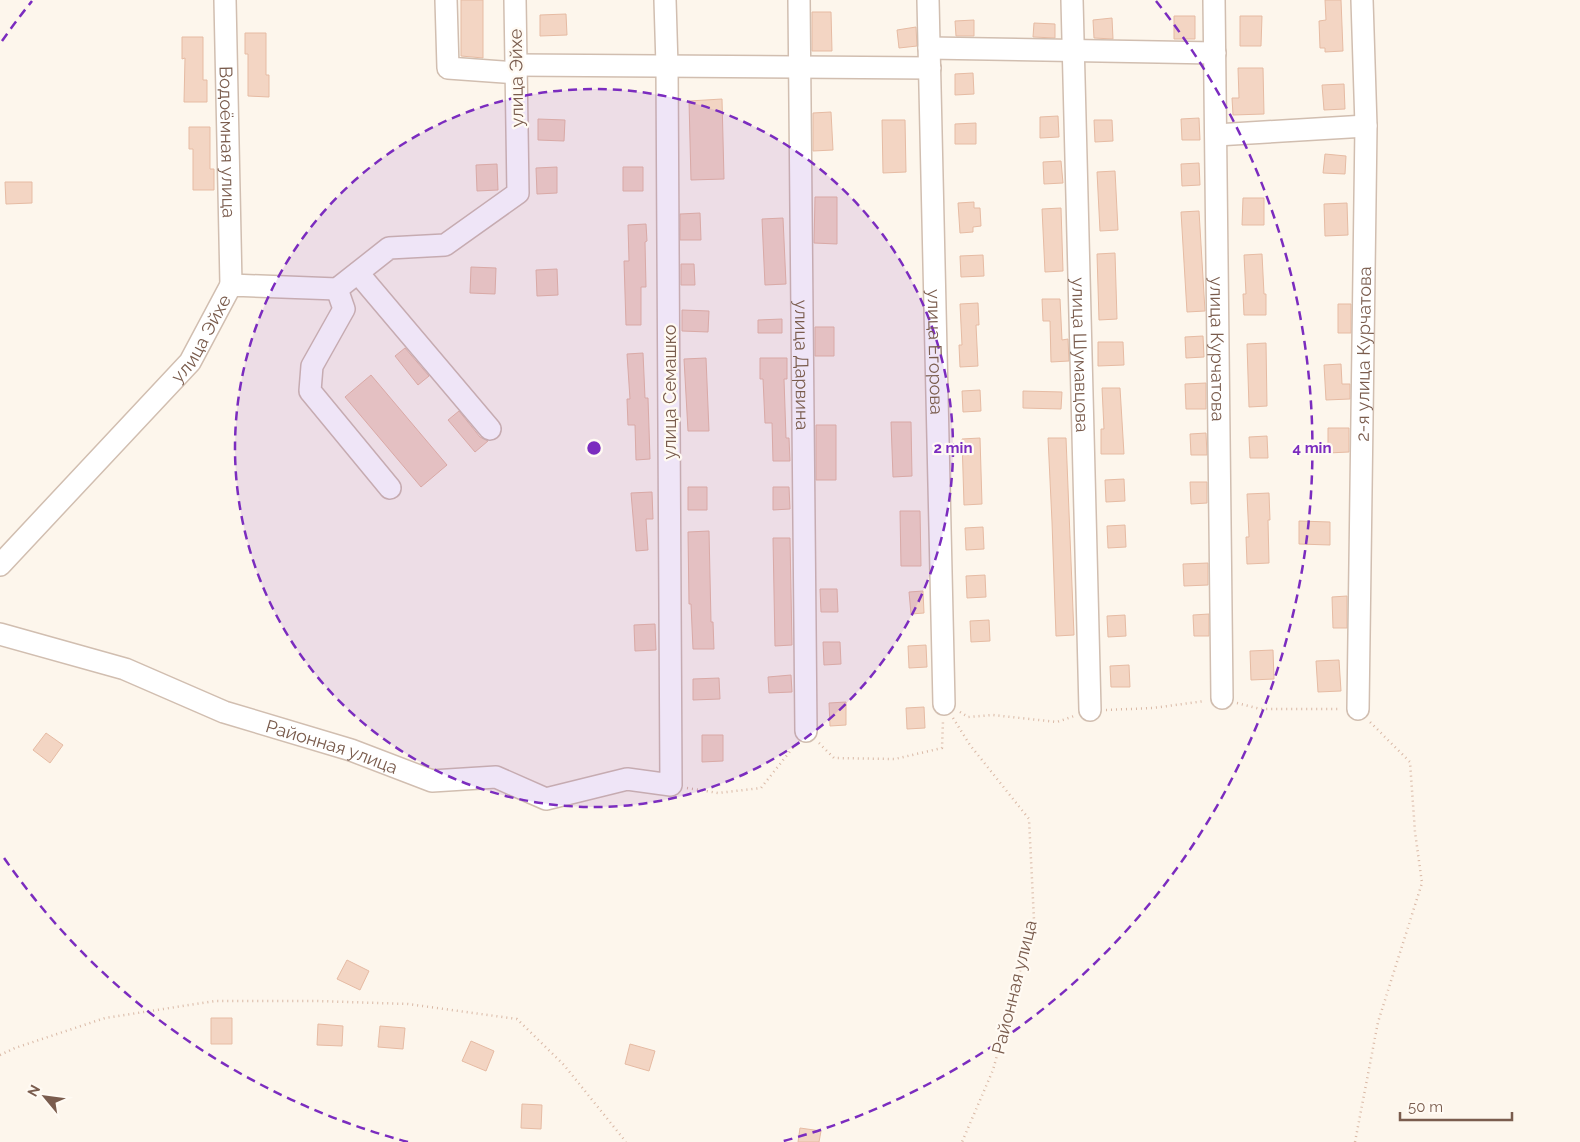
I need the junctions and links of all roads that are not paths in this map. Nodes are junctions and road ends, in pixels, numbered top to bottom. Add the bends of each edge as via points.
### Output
1 (226, 0) edge
2 (446, 0) edge
3 (515, 0) edge
4 (665, 0) edge
5 (799, 0) edge
6 (928, 0) edge
7 (1072, 0) edge
8 (1214, 0) edge
9 (1362, 0) edge
10 (1073, 50) junction
11 (1215, 53) junction
12 (929, 58) junction
13 (667, 66) junction
14 (800, 67) junction
15 (516, 69) junction
16 (1366, 126) junction
17 (1216, 135) junction
18 (358, 273) junction
19 (231, 285) junction
20 (337, 290) junction
21 (490, 429) dead end
22 (390, 488) dead end
23 (0, 565) edge
24 (0, 634) edge
25 (1222, 698) road end
26 (944, 704) road end
27 (1358, 709) road end
28 (1090, 710) road end
29 (806, 731) road end
30 (671, 785) joint

1 - 19 street, Водоёмная улица
2 - 15 street via 448,68
3 - 15 street, улица Эйхе
4 - 13 street, улица Семашко
5 - 14 street, улица Дарвина
6 - 12 street, улица Егорова
7 - 10 street, улица Шумавцова
8 - 11 street, улица Курчатова
9 - 16 street, 2-я улица Курчатова
10 - 11 street
10 - 12 street
10 - 28 street, улица Шумавцова
11 - 17 street, улица Курчатова
12 - 14 street
12 - 26 street, улица Егорова
13 - 14 street
13 - 15 street
13 - 30 street, улица Семашко
14 - 29 street, улица Дарвина
15 - 18 street, улица Эйхе via 518,193 445,245 389,248
16 - 17 street
16 - 27 street, 2-я улица Курчатова
17 - 25 street, улица Курчатова
18 - 20 street, улица Эйхе
18 - 21 street
19 - 20 street, улица Эйхе
19 - 23 street, улица Эйхе via 190,362
20 - 22 street via 344,308 312,366 310,391
24 - 30 street, Районная улица via 125,669 224,712 351,750 432,781 496,778 546,799 627,779

